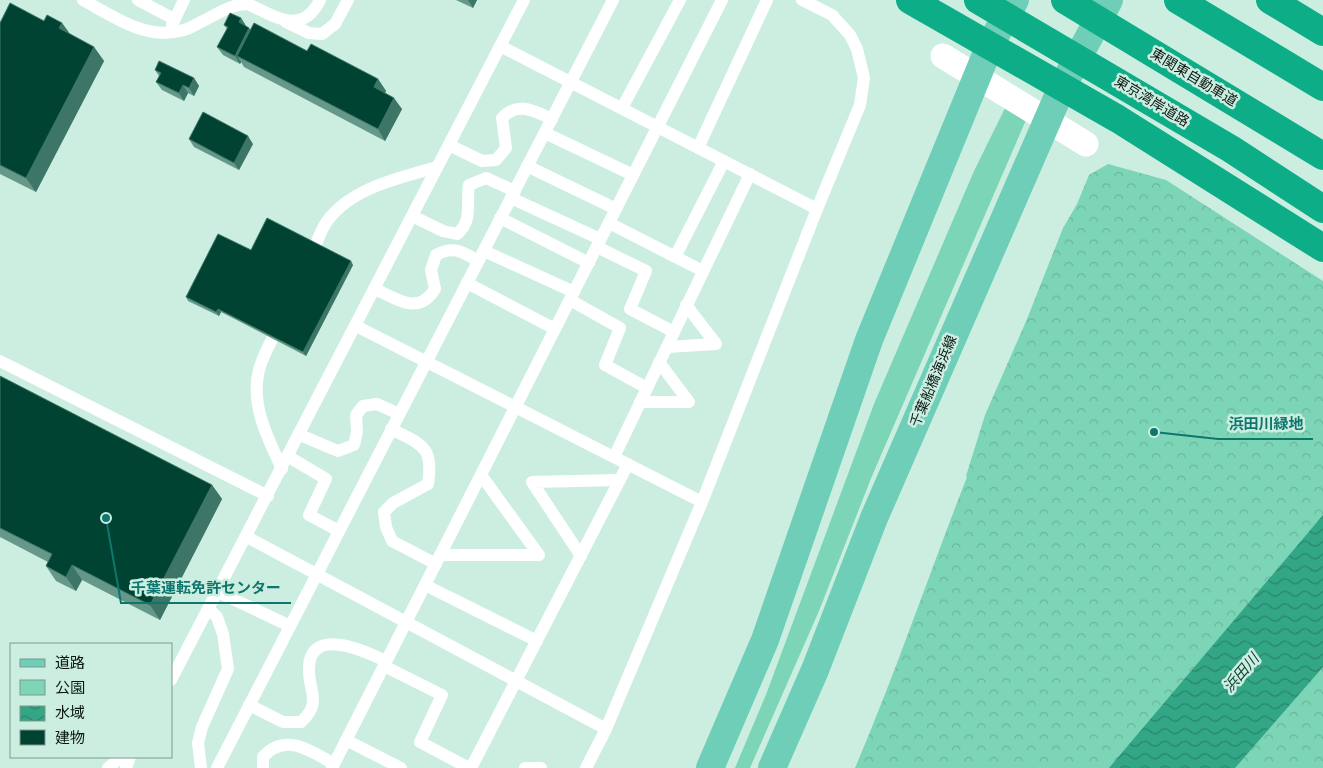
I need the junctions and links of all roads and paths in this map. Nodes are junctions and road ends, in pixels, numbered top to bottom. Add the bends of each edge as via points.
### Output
1 (83, 0) edge
2 (138, 0) edge
3 (348, 0) edge
4 (524, 0) edge
5 (613, 0) edge
6 (680, 0) edge
7 (722, 0) edge
8 (768, 0) edge
9 (802, 0) edge
10 (910, 0) edge
11 (978, 0) edge
12 (1015, 0) edge
13 (1065, 0) edge
14 (1109, 0) edge
15 (1178, 0) edge
16 (1270, 0) edge
17 (319, 1) edge
18 (179, 2) edge
19 (174, 19) junction
20 (281, 19) junction
21 (168, 32) junction
22 (1323, 32) edge
23 (990, 45) junction
24 (500, 46) junction
25 (943, 56) dead end
26 (571, 82) junction
27 (1062, 87) junction
28 (1323, 87) edge
29 (622, 108) junction
30 (552, 119) junction
31 (658, 127) junction
32 (545, 133) junction
33 (1086, 144) dead end
34 (449, 145) junction
35 (698, 148) junction
36 (1323, 156) edge
37 (724, 161) junction
38 (527, 166) junction
39 (438, 167) junction
40 (750, 174) junction
41 (633, 175) junction
42 (513, 194) junction
43 (616, 209) junction
44 (817, 209) junction
45 (1323, 209) edge
46 (412, 216) junction
47 (500, 218) junction
48 (609, 223) junction
49 (598, 243) junction
50 (1323, 248) edge
51 (481, 256) junction
52 (675, 256) junction
53 (589, 262) junction
54 (703, 271) junction
55 (304, 273) edge
56 (467, 283) junction
57 (375, 289) junction
58 (572, 296) junction
59 (686, 305) junction
60 (283, 316) edge
61 (356, 326) junction
62 (555, 329) junction
63 (674, 332) junction
64 (667, 347) junction
65 (0, 361) edge
66 (426, 362) junction
67 (659, 362) junction
68 (647, 388) junction
69 (640, 402) junction
70 (515, 407) junction
71 (399, 414) junction
72 (392, 429) junction
73 (300, 435) junction
74 (289, 457) junction
75 (614, 457) junction
76 (628, 464) junction
77 (282, 469) junction
78 (481, 475) junction
79 (620, 480) junction
80 (268, 496) junction
81 (702, 502) junction
82 (339, 532) junction
83 (247, 537) junction
84 (580, 556) junction
85 (438, 559) junction
86 (317, 574) junction
87 (425, 585) junction
88 (218, 592) junction
89 (209, 609) junction
90 (406, 622) junction
91 (290, 626) junction
92 (537, 641) junction
93 (385, 664) junction
94 (172, 678) edge
95 (516, 681) junction
96 (249, 705) junction
97 (606, 729) junction
98 (346, 740) junction
99 (120, 758) edge
100 (333, 766) edge
101 (108, 768) edge
102 (201, 768) edge
103 (217, 768) edge
104 (263, 768) edge
105 (401, 768) edge
106 (470, 768) edge
107 (525, 768) edge
108 (541, 768) edge
109 (586, 768) edge
110 (710, 768) edge
111 (772, 768) edge

1 - 21 lane via 141,31
2 - 19 lane
3 - 20 lane via 335,24 322,34 309,34
4 - 24 lane
5 - 26 lane
6 - 29 lane
7 - 31 lane
8 - 35 lane
9 - 44 lane via 832,15 842,24 857,50 864,78 854,123
10 - 23 highway
11 - 45 highway, 東京湾岸道路 via 1126,85
12 - 23 main road
13 - 36 highway, 東関東自動車道
14 - 27 main road, 千葉船橋海浜線
15 - 28 highway
16 - 22 highway
17 - 20 lane via 314,12 299,20
18 - 19 lane
19 - 21 lane
20 - 21 lane via 248,4 240,4 184,30
23 - 27 highway
23 - 110 main road via 870,340 765,640
24 - 26 lane
24 - 34 lane
25 - 33 street
26 - 29 lane
26 - 30 lane
27 - 50 highway
27 - 111 main road, 千葉船橋海浜線 via 874,518 815,670
29 - 31 lane
30 - 32 lane
30 - 34 lane via 524,108 508,112 502,118 506,148 496,160 482,161
31 - 35 lane
31 - 41 lane
32 - 38 lane
32 - 41 lane
34 - 39 lane
35 - 37 lane
37 - 40 lane
37 - 52 lane
38 - 42 lane
38 - 43 lane
39 - 46 lane
39 - 55 lane via 375,186 344,203 328,220
40 - 44 lane
40 - 54 lane
41 - 43 lane
42 - 46 lane via 486,178 468,185 468,220 457,234
42 - 47 lane
42 - 49 lane
43 - 48 lane
44 - 81 lane
46 - 57 lane
47 - 51 lane
47 - 53 lane
48 - 49 lane
48 - 52 lane
49 - 53 lane
49 - 63 lane via 646,272 630,309
51 - 56 lane
51 - 57 lane via 460,250 444,250 436,255 431,270 435,289 426,301 407,304
51 - 58 lane
52 - 54 lane
53 - 58 lane
54 - 59 lane
56 - 62 lane
56 - 66 lane
57 - 61 lane
58 - 62 lane
58 - 68 lane via 620,328 605,365
59 - 63 lane
59 - 64 lane via 716,344
60 - 77 lane via 259,369 256,391 260,418
61 - 66 lane
61 - 73 lane
62 - 70 lane
63 - 64 lane
64 - 67 lane
65 - 80 lane
66 - 70 lane
66 - 71 lane
67 - 68 lane
67 - 69 lane via 689,402
68 - 69 lane
69 - 75 lane
70 - 75 lane
70 - 78 lane
71 - 72 lane
71 - 73 lane via 378,404 362,406 356,415 354,445 338,451
72 - 82 lane
72 - 85 lane via 422,445 430,459 430,468 428,484 393,503 384,512 388,534 392,541
73 - 74 lane
74 - 77 lane
74 - 82 lane via 326,479 309,515
75 - 76 lane
76 - 79 lane
76 - 81 lane
77 - 80 lane
78 - 85 lane
78 - 85 lane via 540,555
79 - 84 lane
79 - 84 lane via 532,482
80 - 83 lane
81 - 97 lane
82 - 86 lane
83 - 86 lane
83 - 88 lane
84 - 92 lane
85 - 87 lane
86 - 90 lane
86 - 91 lane
87 - 90 lane
87 - 92 lane
88 - 89 lane
88 - 91 lane
89 - 94 lane
89 - 102 lane via 217,617 223,634 228,669 202,727 198,743
90 - 93 lane
90 - 95 lane
91 - 96 lane
92 - 95 lane
93 - 96 lane via 348,645 329,645 318,649 311,657 309,667 314,696 312,708 301,722 283,722
93 - 98 lane
93 - 106 lane via 442,695 420,742
95 - 97 lane
95 - 106 lane
96 - 103 lane
97 - 109 lane
98 - 100 lane
98 - 105 lane
99 - 101 lane
100 - 104 lane via 298,745 270,749 263,757
107 - 108 lane

